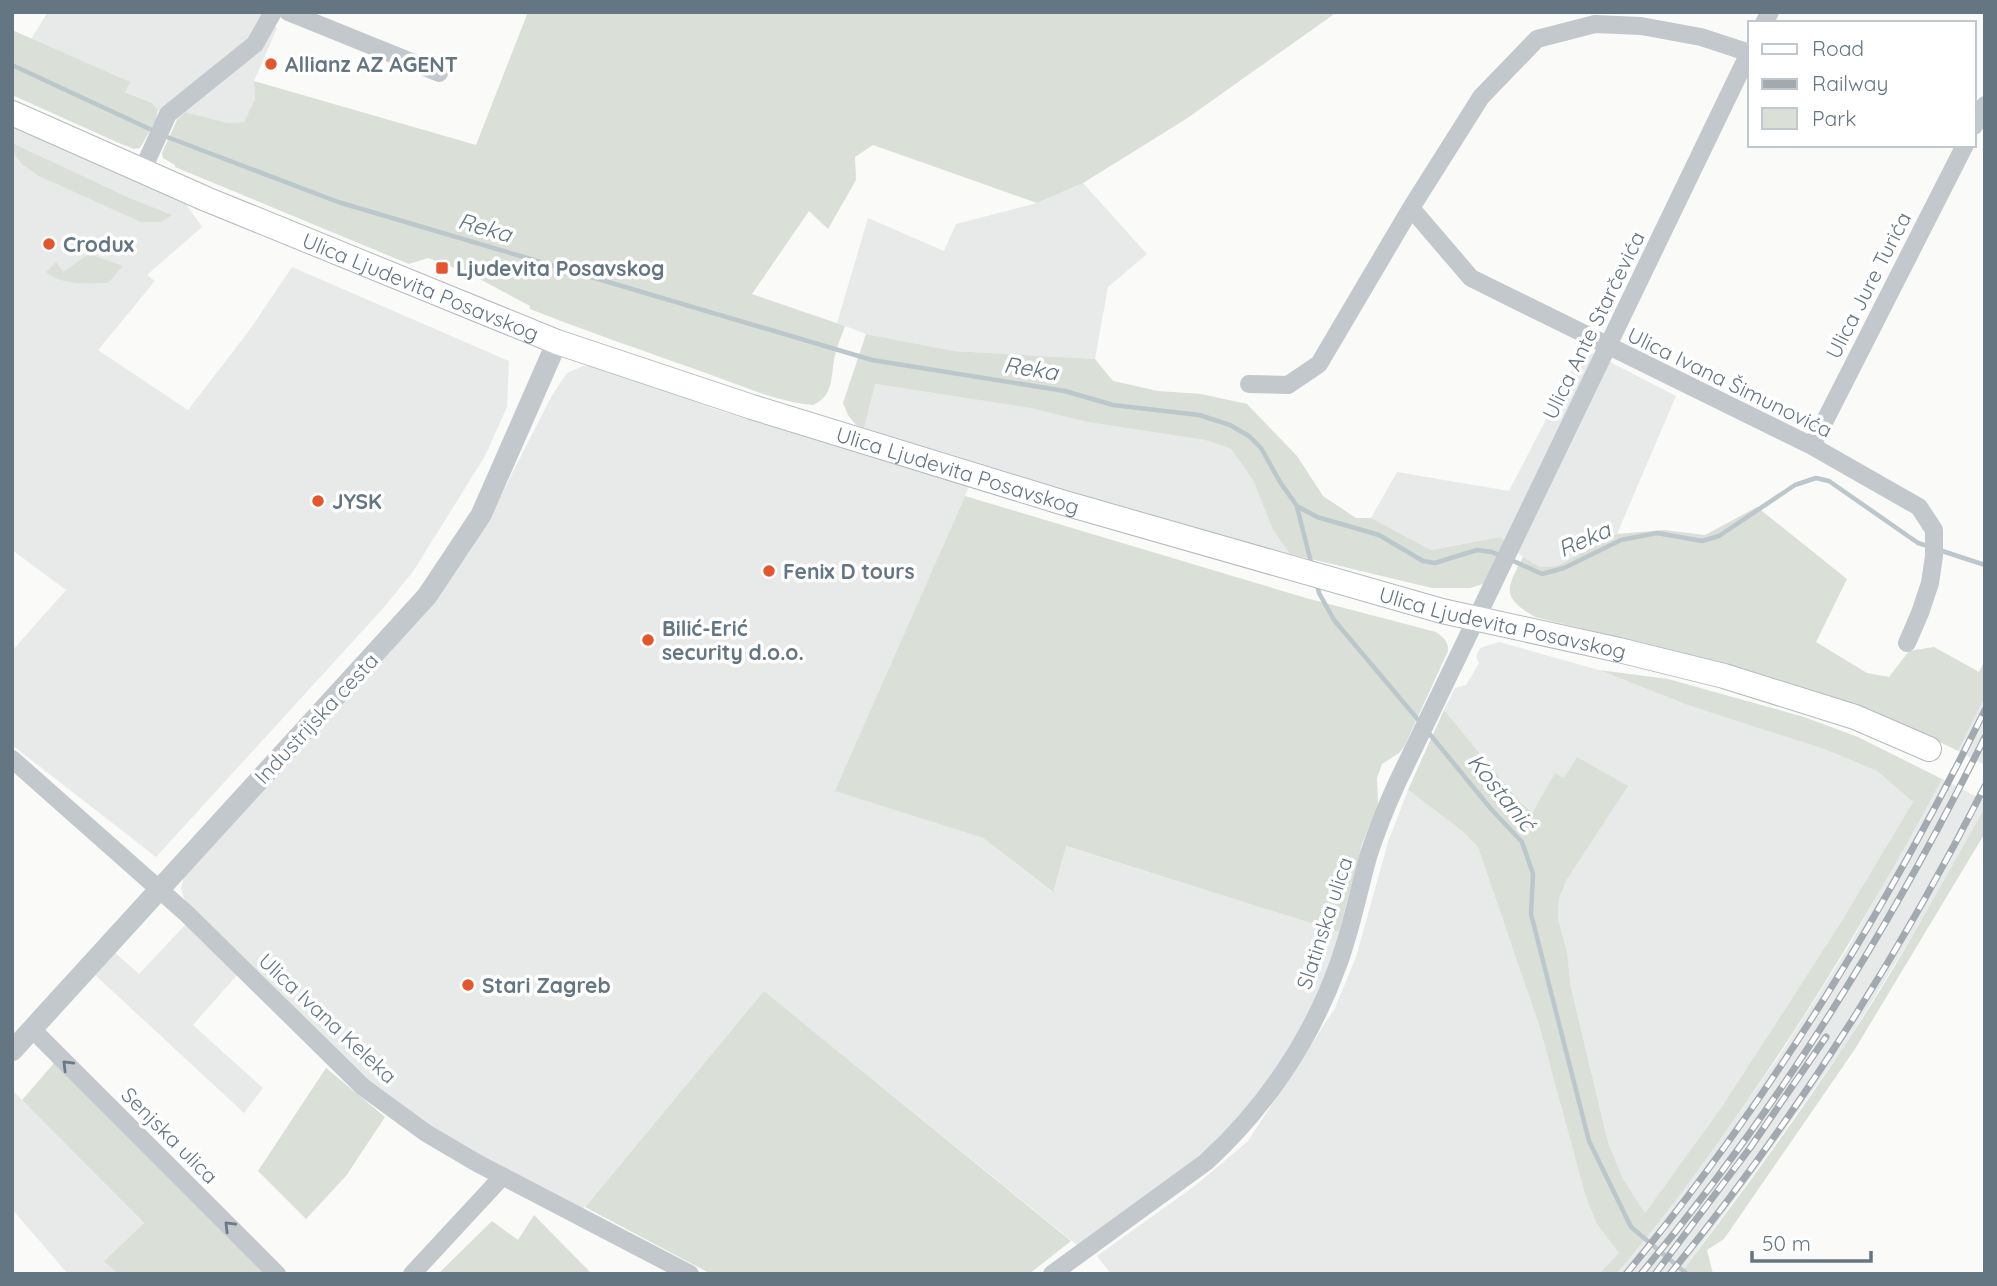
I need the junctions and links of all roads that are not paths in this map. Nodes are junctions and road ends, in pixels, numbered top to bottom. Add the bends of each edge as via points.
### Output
1 (273, 12) edge
2 (288, 12) edge
3 (1748, 51) edge
4 (1748, 56) edge
5 (439, 73) dead end
6 (1985, 105) edge
7 (12, 113) edge
8 (1976, 122) edge
9 (1960, 147) edge
10 (146, 162) junction
11 (1411, 208) junction
12 (557, 342) junction
13 (1608, 347) junction
14 (1249, 384) dead end
15 (1812, 446) junction
16 (1477, 619) junction
17 (1907, 643) dead end
18 (1929, 749) dead end
19 (12, 759) edge
20 (158, 890) junction
21 (32, 1029) junction
22 (12, 1051) edge
23 (502, 1177) junction
24 (277, 1274) edge
25 (412, 1274) edge
26 (690, 1274) edge
27 (1052, 1274) edge

1 - 10 street via 255,44 168,114
2 - 5 street
3 - 11 street via 1641,26 1595,24 1537,39 1481,97
4 - 13 street, Ulica Ante Starčevića
6 - 8 street
7 - 10 main road, Ulica Ljudevita Posavskog
9 - 15 street, Ulica Jure Turića
10 - 12 main road, Ulica Ljudevita Posavskog
11 - 13 street, Ulica Ivana Šimunovića via 1471,278
11 - 14 street via 1319,363 1288,386
12 - 16 main road, Ulica Ljudevita Posavskog via 1061,502
12 - 20 street, Industrijska cesta via 481,515 439,579
13 - 15 street, Ulica Ivana Šimunovića
13 - 16 street, Ulica Ante Starčevića
15 - 17 street, Ulica Ivana Šimunovića via 1919,507 1934,530 1930,583
16 - 18 main road, Ulica Ljudevita Posavskog via 1724,676 1855,717
16 - 27 street, Slatinska ulica via 1379,824 1343,951 1298,1050 1240,1129 1206,1161
19 - 20 street, Ulica Ivana Keleka
20 - 21 street, Industrijska cesta
20 - 23 street, Ulica Ivana Keleka via 363,1087 426,1133
21 - 22 street, Industrijska cesta
24 -> 21 street, Senjska ulica
23 - 25 street
23 - 26 street, Ulica Ivana Keleka

